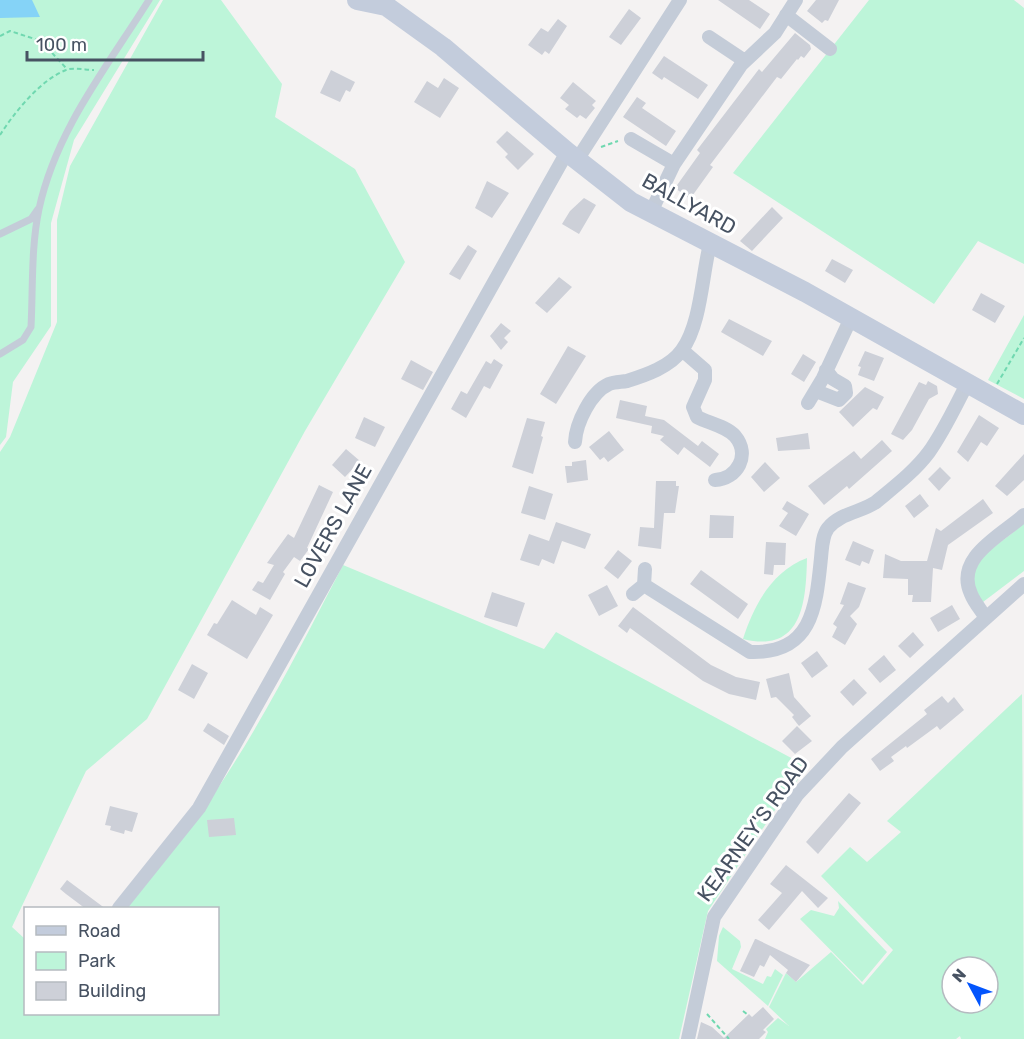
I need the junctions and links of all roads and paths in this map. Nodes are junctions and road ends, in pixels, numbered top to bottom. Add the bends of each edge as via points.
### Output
1 (149, 0) edge
2 (357, 0) edge
3 (680, 0) edge
4 (796, 0) edge
5 (786, 15) junction
6 (0, 36) edge
7 (709, 37) dead end
8 (830, 50) dead end
9 (745, 61) junction
10 (67, 69) junction
11 (103, 71) junction
12 (0, 135) edge
13 (631, 139) dead end
14 (611, 144) dead end
15 (601, 147) dead end
16 (572, 156) junction
17 (674, 164) junction
18 (40, 207) junction
19 (651, 212) junction
20 (0, 234) edge
21 (710, 244) junction
22 (851, 318) junction
23 (1024, 338) edge
24 (682, 350) junction
25 (0, 354) edge
26 (826, 370) junction
27 (967, 384) junction
28 (816, 390) junction
29 (990, 397) junction
30 (808, 403) dead end
31 (1024, 415) edge
32 (561, 435) dead end
33 (715, 480) dead end
34 (1024, 515) edge
35 (645, 569) dead end
36 (1024, 584) edge
37 (644, 585) junction
38 (633, 594) dead end
39 (986, 618) junction
40 (121, 907) edge
41 (696, 1010) junction
42 (743, 1011) dead end
43 (748, 1015) dead end
44 (688, 1039) edge
45 (729, 1039) edge

1 - 11 lane
2 - 16 street, BALLYARD via 386,6 442,47
3 - 16 street, LOVERS LANE
4 - 5 street
5 - 8 street
5 - 9 street via 775,33
6 - 10 path via 10,31 41,41
7 - 9 street
9 - 17 street
10 - 11 path
10 - 12 path via 24,102
11 - 18 lane via 67,131
13 - 17 street
14 - 15 path
16 - 19 street, BALLYARD via 631,202
16 - 40 street, LOVERS LANE via 199,808
17 - 19 street
18 - 20 lane via 32,219
18 - 25 lane via 35,230 31,327 23,340
19 - 21 street, BALLYARD
21 - 22 street, BALLYARD
21 - 24 street via 691,336
22 - 26 street
22 - 27 street, BALLYARD
23 - 29 path
24 - 32 street via 674,360 654,371 603,388 587,408 575,438
24 - 33 street via 705,370 705,380 693,407 697,417 735,436 742,450 738,469 726,480
26 - 28 street
26 - 28 street via 833,380 845,386 846,393 839,400
27 - 29 street, BALLYARD
27 - 37 street via 928,453 901,482 873,504 839,518 829,527 824,535 814,611 804,632 787,645 768,652 750,652
28 - 30 street
29 - 31 street, BALLYARD
34 - 39 street via 981,548 970,563 970,592
35 - 37 street
36 - 39 street, KEARNEY'S ROAD
37 - 38 street
39 - 41 street, KEARNEY'S ROAD via 842,747 797,795 714,917
41 - 44 street, KEARNEY'S ROAD
41 - 45 path via 707,1014
42 - 43 path

